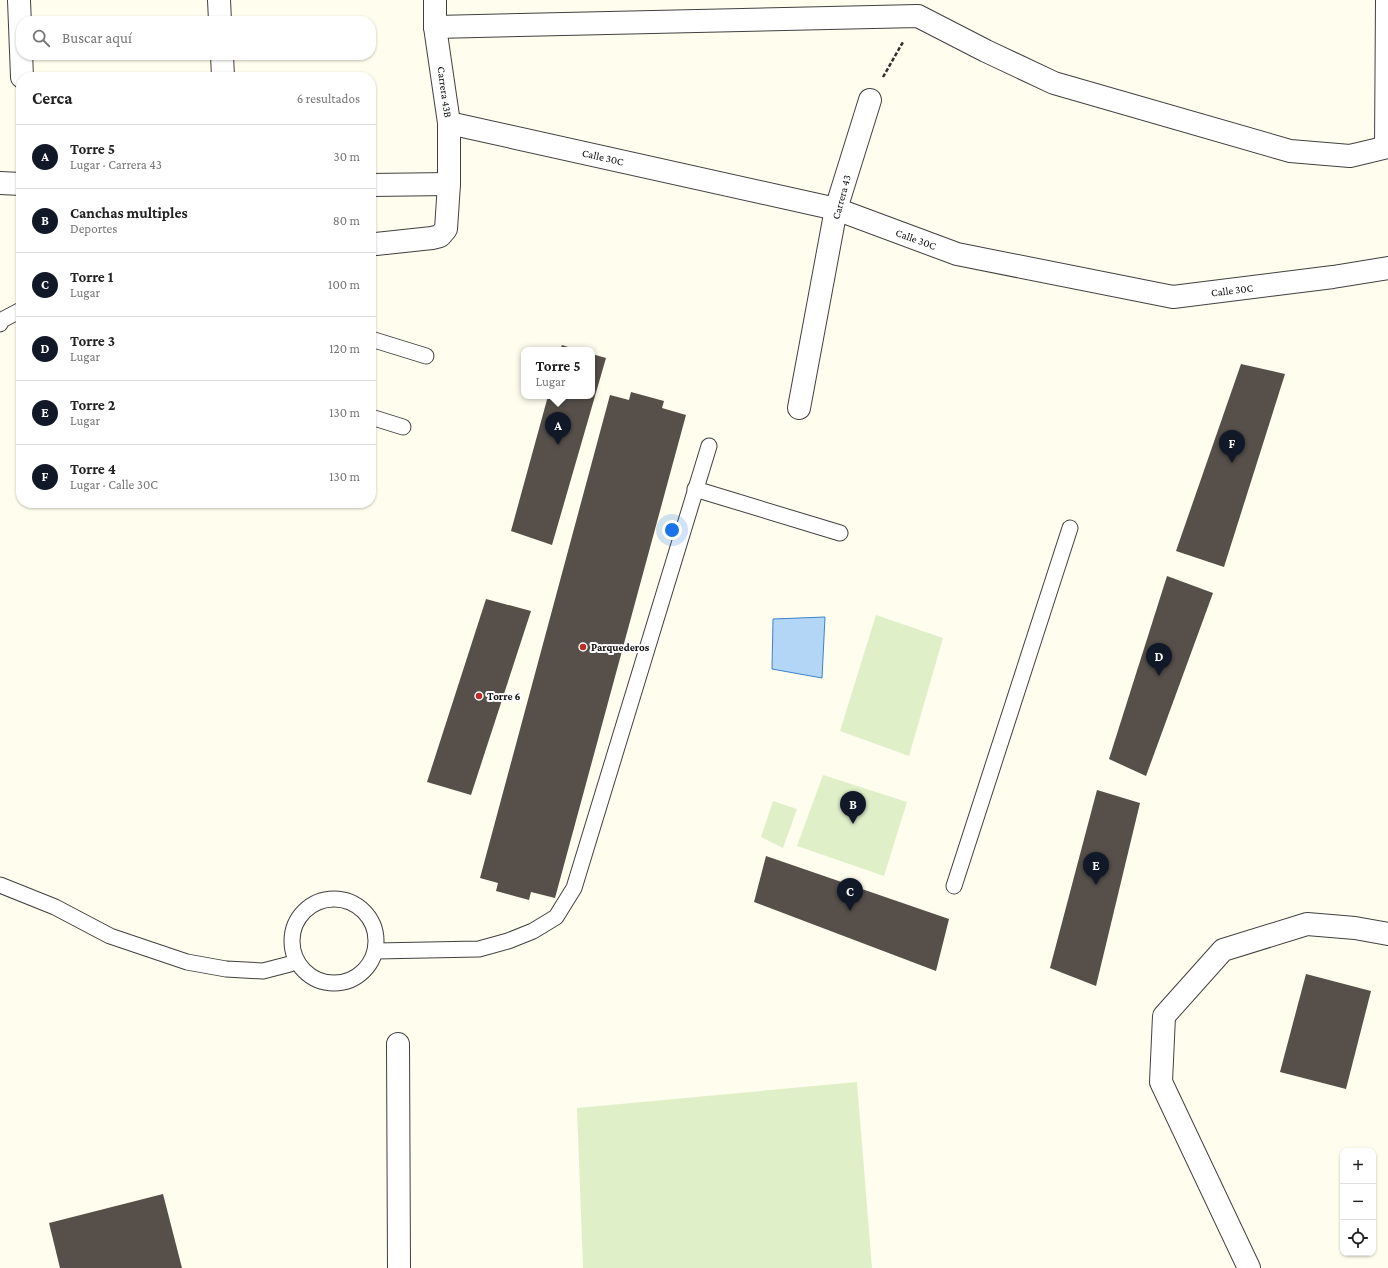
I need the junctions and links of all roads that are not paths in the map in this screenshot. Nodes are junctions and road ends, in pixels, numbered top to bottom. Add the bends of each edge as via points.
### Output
1 (19, 0) edge
2 (220, 0) edge
3 (435, 0) edge
4 (1387, 0) edge
5 (20, 16) edge
6 (220, 16) edge
7 (435, 27) junction
8 (21, 60) edge
9 (222, 60) edge
10 (22, 72) edge
11 (223, 72) edge
12 (870, 100) road end
13 (449, 123) junction
14 (1387, 147) edge
15 (0, 183) edge
16 (16, 184) edge
17 (449, 184) junction
18 (376, 185) edge
19 (836, 209) junction
20 (376, 244) dead end
21 (1388, 268) edge
22 (16, 313) edge
23 (0, 324) edge
24 (376, 341) edge
25 (426, 356) dead end
26 (799, 408) dead end
27 (376, 418) edge
28 (403, 427) dead end
29 (709, 446) dead end
30 (695, 489) junction
31 (1070, 528) dead end
32 (840, 533) dead end
33 (0, 885) edge
34 (954, 886) dead end
35 (1388, 934) edge
36 (376, 951) junction
37 (296, 960) junction
38 (398, 1044) dead end
39 (399, 1268) edge
40 (1249, 1268) edge

1 - 5 street
2 - 6 street
3 - 7 street, Carrera 43B
4 - 14 street
7 - 13 street, Carrera 43B
7 - 14 street via 918,16 1054,83 1290,151 1350,156
8 - 10 street
9 - 11 street
12 - 19 street, Carrera 43
13 - 17 street, Carrera 43B
13 - 19 street, Calle 30C
15 - 16 street
17 - 18 street
17 - 20 street, Carrera 43B via 446,228 440,236
19 - 21 street, Calle 30C via 957,254 1173,297
19 - 26 street, Carrera 43
22 - 23 lane via 2,320
24 - 25 lane
27 - 28 lane
29 - 30 lane
30 - 32 lane
30 - 36 lane via 574,888 556,917 534,931 479,949
31 - 34 lane
33 - 37 lane via 55,907 110,936 187,962 226,969 263,971
35 - 40 street via 1307,924 1223,950 1164,1016 1161,1082
36 - 37 lane via 370,964 360,975 347,982 332,984 317,980 305,972
36 - 37 lane via 377,936 373,922 364,910 351,902 337,899 322,900 309,907 299,917 293,931 292,946
38 - 39 street

